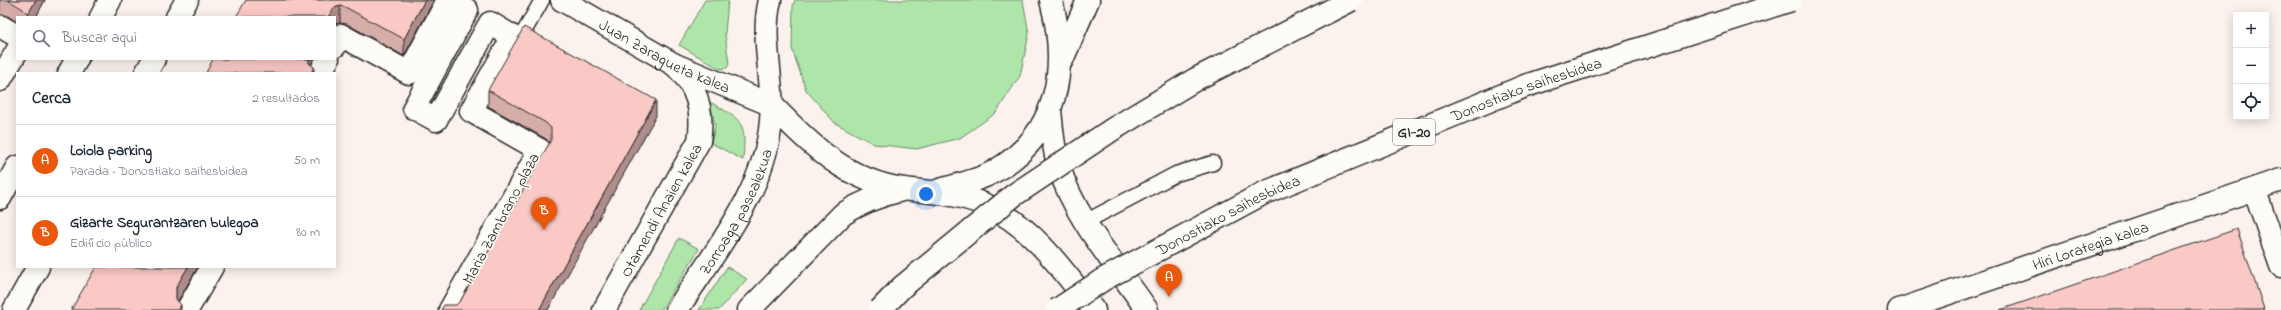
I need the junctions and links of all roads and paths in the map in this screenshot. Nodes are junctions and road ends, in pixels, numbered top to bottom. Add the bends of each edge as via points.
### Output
1 (110, 0) edge
2 (187, 0) edge
3 (449, 0) edge
4 (542, 0) edge
5 (562, 0) edge
6 (770, 0) edge
7 (1051, 0) edge
8 (1088, 0) edge
9 (1351, 0) edge
10 (1791, 0) edge
11 (102, 16) edge
12 (179, 16) edge
13 (0, 26) edge
14 (525, 30) edge
15 (16, 35) edge
16 (336, 44) edge
17 (16, 53) edge
18 (76, 60) edge
19 (153, 60) edge
20 (327, 60) edge
21 (675, 64) junction
22 (1057, 71) junction
23 (70, 72) edge
24 (147, 72) edge
25 (321, 72) edge
26 (0, 80) edge
27 (749, 95) junction
28 (772, 105) junction
29 (1050, 110) junction
30 (770, 129) junction
31 (1213, 163) dead end
32 (16, 169) edge
33 (2281, 180) edge
34 (903, 189) junction
35 (936, 191) junction
36 (2255, 191) junction
37 (0, 198) edge
38 (1085, 222) junction
39 (2281, 266) edge
40 (37, 268) edge
41 (211, 268) edge
42 (14, 310) edge
43 (188, 310) edge
44 (450, 310) edge
45 (604, 310) edge
46 (677, 310) edge
47 (749, 310) edge
48 (880, 310) edge
49 (1057, 310) edge
50 (1094, 310) edge
51 (1147, 310) edge
52 (1899, 310) edge

1 - 11 main road
2 - 12 main road
3 - 16 main road, Maria Zambrano plaza via 409,73 341,35
3 - 44 main road, Maria Zambrano plaza via 467,10 414,108 436,120 490,23 513,37 471,111 540,150
4 - 14 lane
5 - 21 main road, Juan Zaragueta kalea
6 - 28 main road, Zorroaga pasealekua via 766,31
7 - 22 main road via 1058,36
8 - 22 main road
9 - 48 main road, bridge via 1196,79 1106,134 1014,195 902,287
10 - 49 main road, Donostiako saihesbidea / GI-20, bridge via 1525,86 1264,193 1104,279
13 - 15 main road
17 - 26 main road
18 - 23 main road
19 - 24 main road
20 - 25 main road
21 - 27 main road, Juan Zaragueta kalea
21 - 45 main road, Otamendi Anaien kalea via 689,81 698,100 701,127 699,141
22 - 29 main road
27 - 28 main road, Juan Zaragueta kalea
27 - 30 main road, Juan Zaragueta kalea via 763,110
28 - 30 main road, Zorroaga pasealekua
28 - 34 main road via 801,135 842,168 872,181
29 - 35 main road via 1041,130 1022,153 994,172
29 - 38 main road via 1058,166
30 - 46 main road, Zorroaga pasealekua via 761,166 749,195
31 - 38 lane via 1176,174
32 - 37 main road
33 - 36 main road, Hiri Lorategia kalea
34 - 35 main road
34 - 47 main road via 875,197 843,214
35 - 50 main road via 972,200 1006,216 1034,240
36 - 39 main road
36 - 52 main road, Hiri Lorategia kalea
38 - 51 main road
40 - 42 main road
41 - 43 main road

